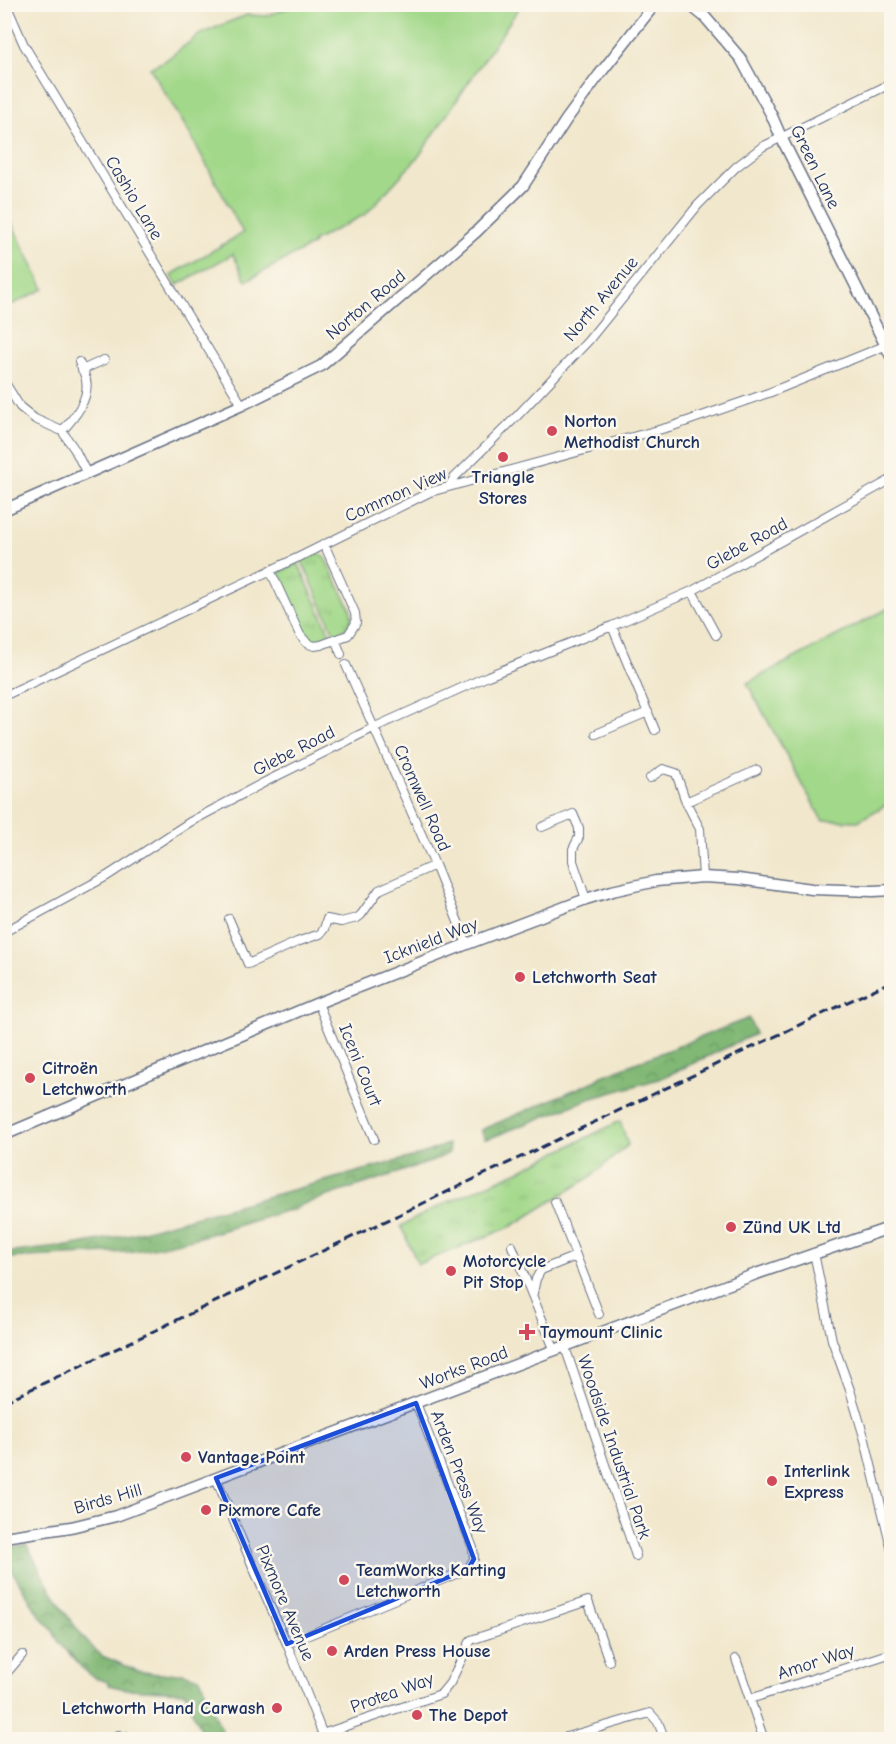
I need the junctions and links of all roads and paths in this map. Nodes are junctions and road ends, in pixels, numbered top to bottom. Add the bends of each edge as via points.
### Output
1 (6, 4) edge
2 (655, 4) edge
3 (689, 4) edge
4 (891, 83) edge
5 (781, 137) junction
6 (889, 345) edge
7 (891, 358) edge
8 (104, 360) dead end
9 (4, 381) edge
10 (242, 405) junction
11 (62, 431) junction
12 (87, 474) junction
13 (891, 479) edge
14 (449, 486) junction
15 (4, 510) edge
16 (324, 544) junction
17 (270, 570) junction
18 (692, 591) junction
19 (612, 626) junction
20 (716, 635) dead end
21 (335, 639) junction
22 (341, 654) dead end
23 (346, 665) dead end
24 (4, 696) edge
25 (648, 712) junction
26 (375, 727) junction
27 (656, 730) dead end
28 (596, 734) dead end
29 (757, 770) dead end
30 (650, 778) dead end
31 (686, 802) junction
32 (542, 827) dead end
33 (435, 865) junction
34 (703, 877) junction
35 (891, 890) edge
36 (586, 900) junction
37 (230, 919) dead end
38 (4, 932) edge
39 (467, 944) junction
40 (318, 1003) junction
41 (4, 1135) edge
42 (374, 1139) dead end
43 (555, 1202) dead end
44 (891, 1227) edge
45 (513, 1246) dead end
46 (814, 1253) junction
47 (576, 1256) junction
48 (532, 1293) junction
49 (599, 1314) dead end
50 (560, 1349) junction
51 (416, 1403) junction
52 (216, 1478) junction
53 (4, 1537) edge
54 (891, 1551) edge
55 (636, 1556) dead end
56 (287, 1644) junction
57 (891, 1653) edge
58 (22, 1655) dead end
59 (736, 1659) dead end
60 (609, 1661) dead end
61 (4, 1676) edge
62 (750, 1699) junction
63 (324, 1737) edge
64 (763, 1737) dead end
65 (561, 1739) edge
66 (108, 1740) edge
67 (140, 1740) edge
68 (665, 1740) edge

1 - 10 street, Cashio Lane via 24,45
2 - 10 street, Norton Road via 566,120 523,186 477,232 321,366
3 - 5 street, Green Lane via 741,59
4 - 5 street, North Avenue
5 - 6 street, Green Lane
5 - 14 street, North Avenue via 736,167 698,205 588,341
6 - 7 street, Green Lane
6 - 14 street, Common View via 673,426
8 - 11 street via 80,366 86,381 85,394 80,408
9 - 11 street via 20,408
10 - 12 street, Norton Road
11 - 12 street
12 - 15 street, Norton Road
13 - 18 street, Glebe Road
14 - 16 street, Common View
16 - 17 street, Common View
16 - 21 street via 355,613 352,630
17 - 21 street via 307,643 314,646
17 - 24 street, Common View
18 - 19 street, Glebe Road
18 - 20 street
19 - 25 street
19 - 26 street, Glebe Road
21 - 22 street
23 - 26 street, Cromwell Road
25 - 27 street
25 - 28 street
26 - 33 street, Cromwell Road
26 - 38 street, Glebe Road via 190,822 107,876
29 - 31 street
30 - 31 street via 663,769 675,773
31 - 34 street via 699,829
32 - 36 street via 573,814 579,828 573,861
33 - 37 street via 379,890 357,918 341,922 327,919 320,934 248,964
33 - 39 street, Cromwell Road
34 - 35 street, Icknield Way via 821,890
34 - 36 street, Icknield Way via 656,881
36 - 39 street, Icknield Way
39 - 40 street, Icknield Way
40 - 41 street, Icknield Way
40 - 42 street, Iceni Court
43 - 47 street
44 - 46 street, Works Road
45 - 48 street, Woodside Industrial Park
46 - 50 street, Works Road
46 - 54 street via 831,1340 865,1440
47 - 48 street via 541,1270
47 - 49 street
48 - 50 street, Woodside Industrial Park
50 - 51 street, Works Road
50 - 55 street, Woodside Industrial Park
51 - 52 street, Works Road
51 - 56 street, Arden Press Way via 474,1559 468,1569
52 - 53 street, Birds Hill via 116,1516
52 - 56 street, Pixmore Avenue
56 - 63 street, Pixmore Avenue
57 - 62 street, Amor Way
58 - 61 street
59 - 62 street
60 - 63 street, Protea Way via 588,1601 471,1640 441,1694
62 - 64 street
65 - 68 street via 650,1713
66 - 67 street via 118,1735

